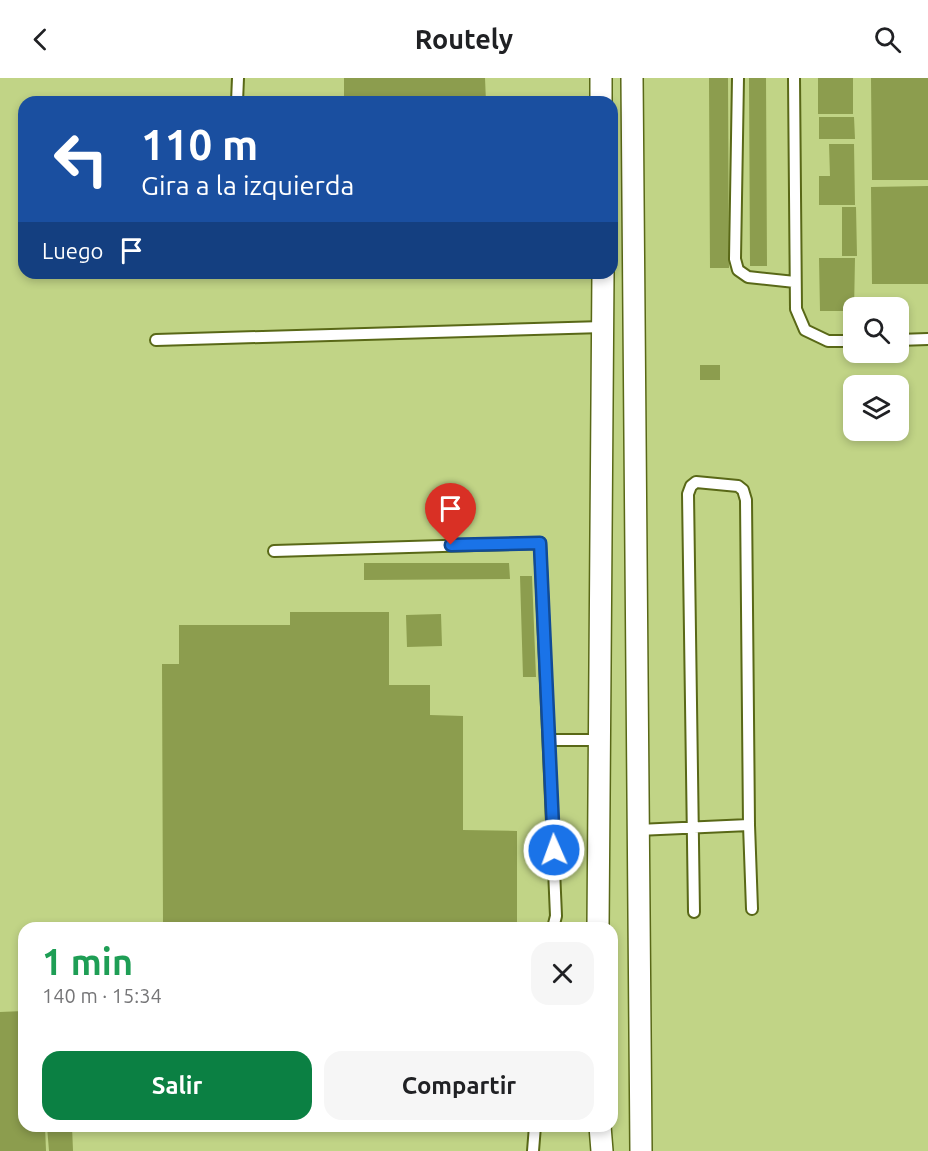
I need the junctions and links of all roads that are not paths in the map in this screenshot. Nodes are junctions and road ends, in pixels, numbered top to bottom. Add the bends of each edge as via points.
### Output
1 (238, 78) edge
2 (601, 78) edge
3 (632, 78) edge
4 (738, 78) edge
5 (794, 78) edge
6 (237, 96) edge
7 (601, 96) edge
8 (603, 279) edge
9 (795, 282) junction
10 (603, 327) junction
11 (928, 339) edge
12 (156, 340) dead end
13 (909, 340) edge
14 (843, 341) edge
15 (274, 550) dead end
16 (549, 740) junction
17 (600, 740) junction
18 (749, 825) junction
19 (692, 828) junction
20 (638, 830) junction
21 (752, 909) dead end
22 (694, 912) dead end
23 (554, 922) edge
24 (598, 922) edge
25 (535, 1132) edge
26 (600, 1132) edge
27 (533, 1151) edge
28 (602, 1151) edge
29 (641, 1151) edge

1 - 6 lane
2 - 7 street
3 - 20 street
4 - 9 lane via 738,270 748,277
5 - 9 lane
8 - 10 street
9 - 14 lane via 796,309 806,330 828,341
10 - 12 lane
10 - 17 street
11 - 13 lane
15 - 16 lane via 540,543
16 - 17 lane
16 - 23 lane
17 - 24 street
18 - 19 lane
18 - 19 lane via 746,500 738,486 696,482 688,494
18 - 21 lane
19 - 20 lane
19 - 22 lane
20 - 29 street
25 - 27 lane
26 - 28 street

